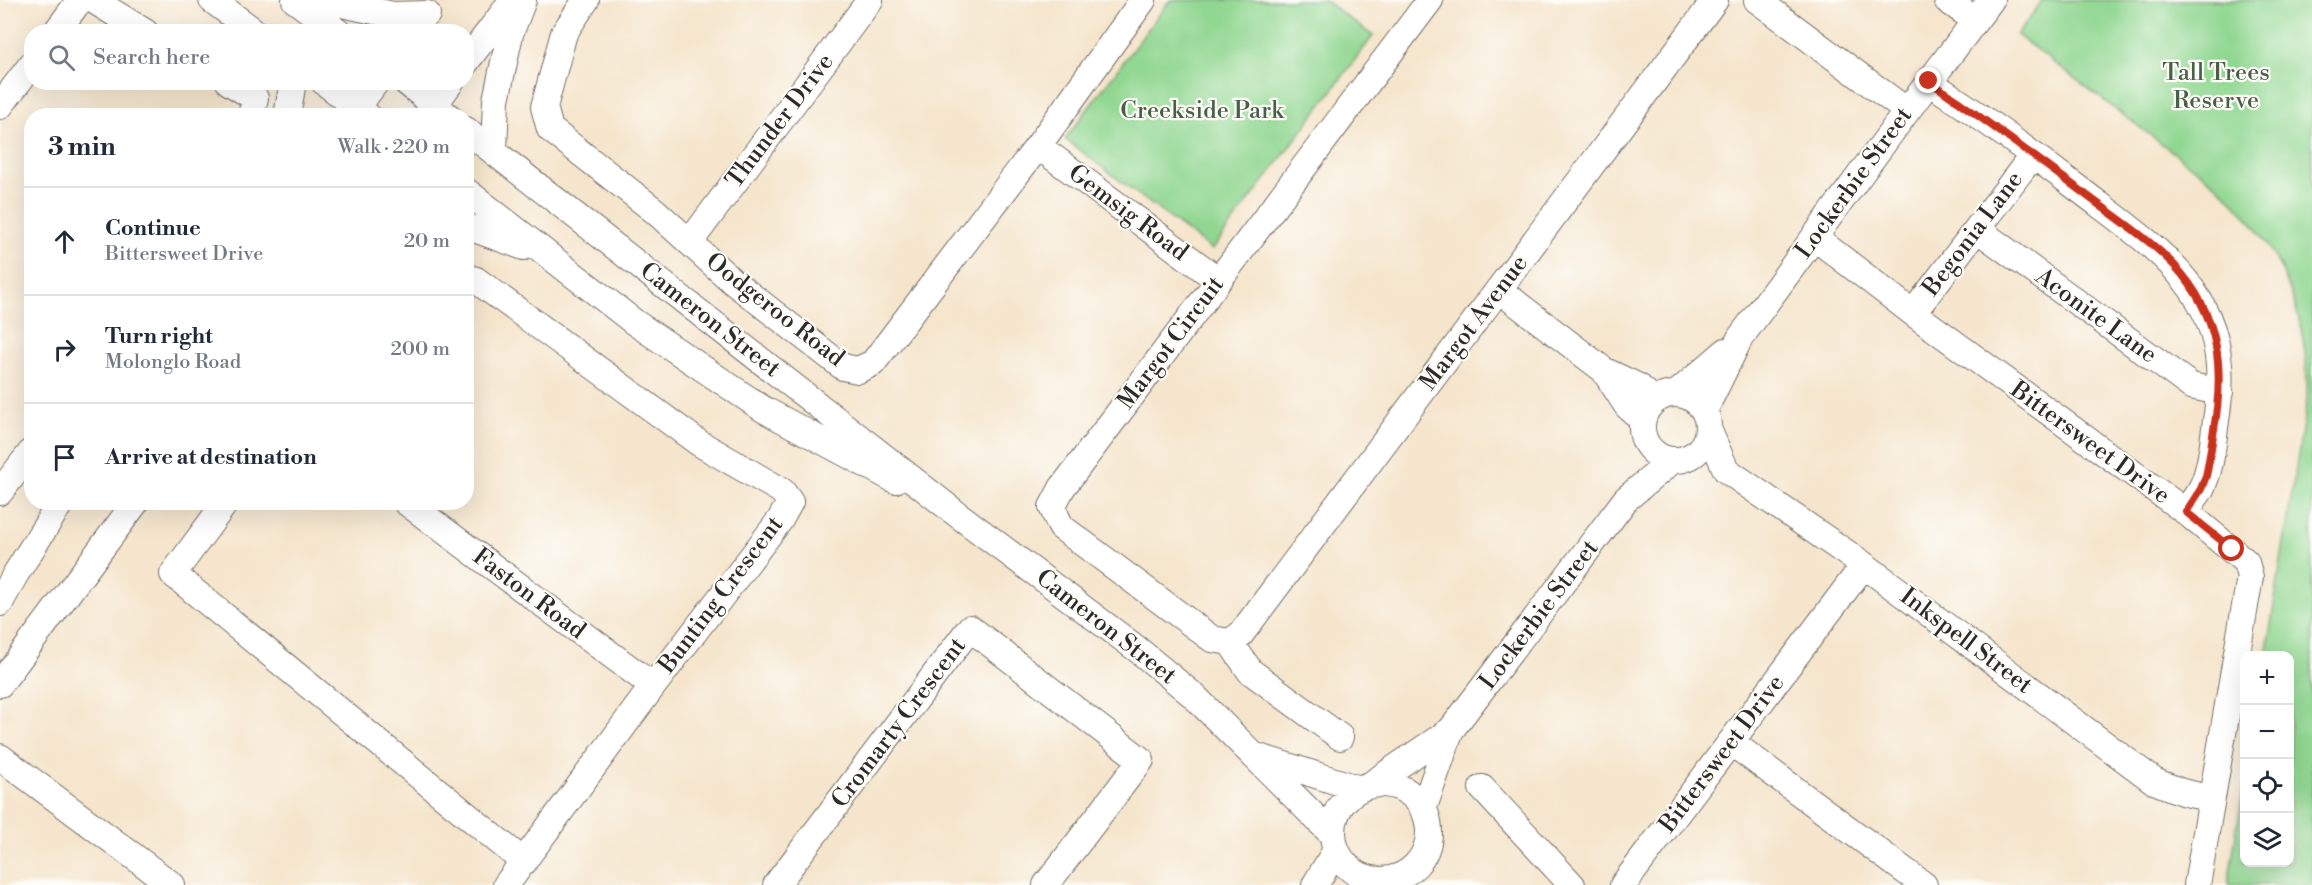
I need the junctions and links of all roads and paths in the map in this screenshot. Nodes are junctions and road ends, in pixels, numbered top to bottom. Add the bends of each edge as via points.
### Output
1 (80, 0) edge
2 (93, 0) edge
3 (212, 0) edge
4 (295, 0) edge
5 (323, 0) edge
6 (513, 0) edge
7 (523, 0) edge
8 (586, 0) edge
9 (870, 0) edge
10 (1143, 0) edge
11 (1430, 0) edge
12 (1715, 0) edge
13 (1757, 0) edge
14 (1947, 0) edge
15 (1991, 0) edge
16 (426, 15) edge
17 (1975, 21) junction
18 (62, 24) edge
19 (132, 24) edge
20 (244, 24) edge
21 (327, 24) edge
22 (474, 51) edge
23 (24, 74) edge
24 (1929, 81) junction
25 (241, 90) edge
26 (292, 90) edge
27 (333, 90) edge
28 (372, 90) edge
29 (414, 90) edge
30 (447, 90) edge
31 (0, 106) edge
32 (252, 108) edge
33 (288, 108) edge
34 (353, 108) edge
35 (362, 108) edge
36 (432, 108) edge
37 (438, 108) edge
38 (1907, 111) junction
39 (474, 136) edge
40 (1038, 146) junction
41 (494, 151) junction
42 (2033, 155) junction
43 (474, 197) edge
44 (474, 229) edge
45 (1977, 229) junction
46 (1814, 237) junction
47 (690, 242) junction
48 (553, 258) junction
49 (474, 279) edge
50 (1218, 280) junction
51 (1499, 290) junction
52 (1913, 313) junction
53 (1740, 338) junction
54 (2220, 392) junction
55 (1654, 414) junction
56 (1707, 421) junction
57 (1683, 459) junction
58 (24, 461) edge
59 (1726, 470) junction
60 (0, 492) edge
61 (1626, 499) junction
62 (56, 510) edge
63 (130, 510) edge
64 (220, 510) edge
65 (417, 510) edge
66 (953, 511) junction
67 (2186, 512) junction
68 (1864, 565) junction
69 (0, 603) edge
70 (1230, 642) junction
71 (0, 684) edge
72 (653, 686) junction
73 (1451, 730) junction
74 (1340, 737) dead end
75 (1732, 743) junction
76 (1250, 754) junction
77 (0, 757) edge
78 (1365, 787) junction
79 (1482, 788) dead end
80 (2212, 799) junction
81 (1424, 810) junction
82 (1334, 842) junction
83 (524, 861) junction
84 (1383, 882) edge
85 (172, 885) edge
86 (506, 885) edge
87 (776, 885) edge
88 (1046, 885) edge
89 (1315, 885) edge
90 (1572, 885) edge
91 (1623, 885) edge
92 (1923, 885) edge
93 (2197, 885) edge

1 - 18 street
2 - 19 street
3 - 20 street
4 - 21 street
5 - 16 street via 393,15
6 - 22 street
7 - 41 street via 510,34 496,100
8 - 47 street, Oodgeroo Road via 564,33 544,106 550,129
9 - 47 street, Thunder Drive
10 - 40 street, Oodgeroo Road
11 - 50 street, Margot Circuit
12 - 51 street, Margot Avenue
13 - 38 street
14 - 17 street
15 - 17 street, Lockerbie Street
17 - 24 street, Lockerbie Street
23 - 31 street
24 - 38 street, Lockerbie Street
24 - 42 street
25 - 32 street via 255,99
26 - 33 street
27 - 34 street
28 - 35 street
29 - 36 street
30 - 37 street
38 - 46 street, Lockerbie Street
39 - 41 street, Cameron Street
40 - 47 street, Oodgeroo Road via 873,363 858,370 843,367 732,282
40 - 50 street, Gemsig Road
41 - 66 street, Cameron Street
42 - 45 street, Begonia Lane
42 - 54 street via 2147,241 2192,288 2210,321 2217,346
43 - 48 street, Cameron Street
44 - 48 street
45 - 52 street, Begonia Lane
45 - 54 street, Aconite Lane via 2191,386
46 - 52 street, Bittersweet Drive
46 - 53 street, Lockerbie Street
48 - 66 street, Cameron Street via 634,321 763,409
49 - 72 street, Bunting Crescent via 699,443 782,490 790,502
50 - 70 street, Margot Circuit via 1062,488 1052,507 1061,527 1212,639
51 - 55 street via 1605,371 1639,387
51 - 70 street, Margot Avenue via 1241,634
52 - 67 street, Bittersweet Drive
53 - 55 street
53 - 56 street
54 - 67 street via 2206,476
55 - 56 street via 1688,396 1697,402
55 - 57 street via 1651,451 1660,458
55 - 61 street
56 - 57 street via 1706,441 1700,450
56 - 59 street
57 - 59 street, Inkspell Street
57 - 61 street
58 - 60 street
59 - 68 street, Inkspell Street
61 - 73 street, Lockerbie Street
62 - 69 street
63 - 71 street
64 - 83 street via 173,573
65 - 72 street, Faston Road
66 - 76 street, Cameron Street via 1161,669 1194,696
67 - 80 street, Bittersweet Drive via 2246,562 2250,577
68 - 75 street, Bittersweet Drive
68 - 80 street, Inkspell Street via 2154,781
70 - 74 street via 1250,670
72 - 83 street, Bunting Crescent
73 - 78 street
73 - 81 street
75 - 91 street, Bittersweet Drive
75 - 92 street
76 - 78 street
76 - 82 street, Cameron Street
77 - 85 street
78 - 81 street via 1387,784 1402,789
78 - 82 street via 1342,802 1335,817
79 - 90 street
80 - 93 street, Bittersweet Drive
81 - 84 street via 1428,825 1424,854 1409,871
82 - 84 street via 1344,864 1357,874
82 - 89 street
83 - 86 street, Bunting Crescent
87 - 88 street, Cromarty Crescent via 970,628 1141,759

